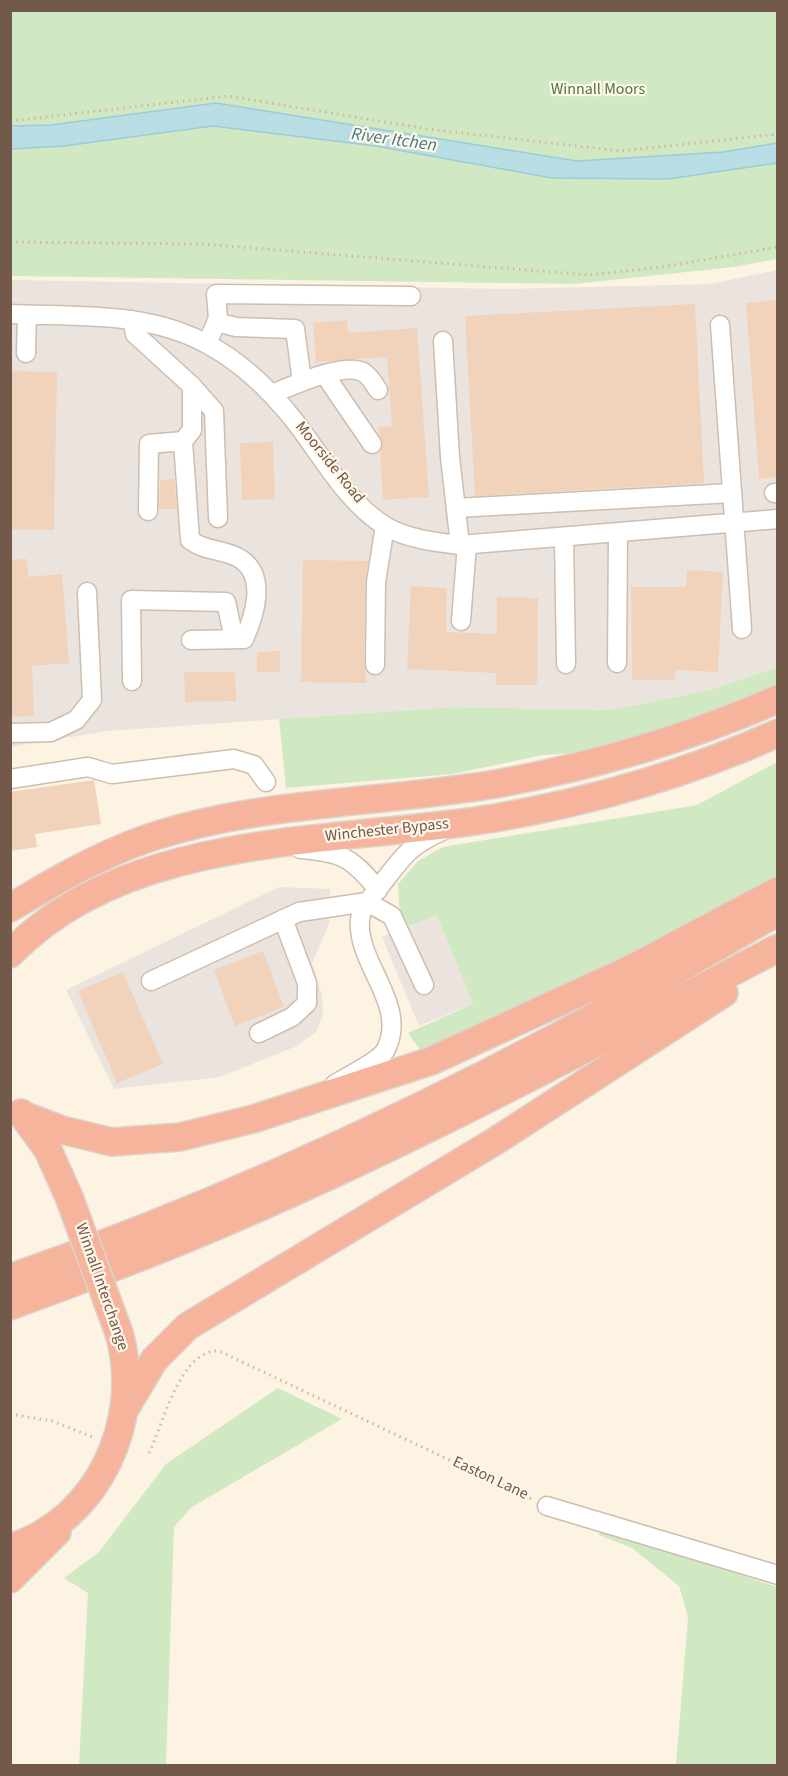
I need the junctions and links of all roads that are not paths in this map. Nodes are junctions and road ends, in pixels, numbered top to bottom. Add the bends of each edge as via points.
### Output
1 (411, 296) dead end
2 (19, 315) edge
3 (132, 320) junction
4 (216, 322) junction
5 (720, 325) dead end
6 (443, 341) dead end
7 (207, 343) junction
8 (26, 353) dead end
9 (325, 375) junction
10 (302, 382) junction
11 (192, 386) junction
12 (378, 390) dead end
13 (272, 394) junction
14 (183, 441) junction
15 (372, 444) dead end
16 (732, 493) junction
17 (456, 508) junction
18 (148, 511) dead end
19 (218, 518) dead end
20 (777, 519) edge
21 (734, 522) junction
22 (385, 526) junction
23 (618, 533) junction
24 (564, 538) junction
25 (463, 544) junction
26 (87, 592) dead end
27 (461, 621) dead end
28 (742, 628) dead end
29 (234, 639) junction
30 (190, 640) dead end
31 (617, 663) dead end
32 (566, 664) dead end
33 (375, 665) dead end
34 (132, 681) dead end
35 (777, 699) edge
36 (777, 733) edge
37 (10, 734) edge
38 (10, 779) edge
39 (266, 782) dead end
40 (456, 824) junction
41 (250, 846) junction
42 (777, 891) edge
43 (10, 908) edge
44 (364, 910) junction
45 (777, 912) edge
46 (283, 920) junction
47 (777, 948) edge
48 (10, 954) edge
49 (777, 957) edge
50 (151, 981) dead end
51 (424, 985) dead end
52 (259, 1033) dead end
53 (306, 1103) junction
54 (17, 1108) edge
55 (10, 1278) edge
56 (10, 1306) edge
57 (123, 1412) junction
58 (547, 1506) road end
59 (71, 1515) junction
60 (10, 1548) edge
61 (777, 1575) edge
62 (10, 1579) edge

1 - 4 street via 216,294
2 - 3 street, Moorside Road
2 - 8 street
3 - 7 street, Moorside Road
3 - 11 street via 135,334
4 - 7 street
4 - 10 street via 236,327 295,329
5 - 16 street
6 - 17 street
7 - 13 street, Moorside Road via 233,359
9 - 10 street
9 - 12 street via 362,372
9 - 15 street
10 - 13 street
11 - 14 street via 192,430
11 - 19 street via 214,411
13 - 22 street, Moorside Road via 339,482
14 - 18 street via 148,444
14 - 29 street via 190,540 243,560 257,591 244,639
16 - 17 street
16 - 21 street
17 - 25 street
20 - 21 street, Moorside Road
21 - 23 street, Moorside Road
21 - 28 street
22 - 25 street, Moorside Road via 423,540
22 - 33 street via 376,582
23 - 24 street, Moorside Road
23 - 31 street
24 - 25 street, Moorside Road
24 - 32 street
25 - 27 street
26 - 37 street via 92,699 76,720 51,732
29 - 30 street
29 - 34 street via 226,602 131,600
35 - 43 highway, Winchester Bypass via 727,722 650,749 577,768 498,783 248,814 194,826 95,860
36 - 40 highway, Winchester Bypass via 729,755 580,803
38 - 39 street via 88,767 112,774 234,759 255,765
40 - 41 highway, Winchester Bypass
40 - 44 street via 407,851
41 - 44 street via 337,853 358,864
41 - 48 highway, Winchester Bypass via 98,891 55,916
42 - 53 highway via 633,968 431,1061
44 - 46 street via 299,912
44 - 51 street via 392,916
44 - 53 street via 361,936 388,1004 393,1031 384,1054
45 - 55 highway via 554,1038 395,1118 263,1178
46 - 50 street
46 - 52 street via 307,983 307,1003 292,1017
47 - 56 highway via 381,1151 209,1229
49 - 57 highway via 497,1140 188,1326 154,1360
53 - 54 highway via 180,1137 112,1142 62,1130
54 - 57 highway, Winnall Interchange, bridge via 48,1150 119,1333 125,1353
57 - 59 highway, Winnall Interchange via 110,1458 92,1492
58 - 61 street, Easton Lane
59 - 60 highway, Winnall Interchange
59 - 62 highway via 46,1546

